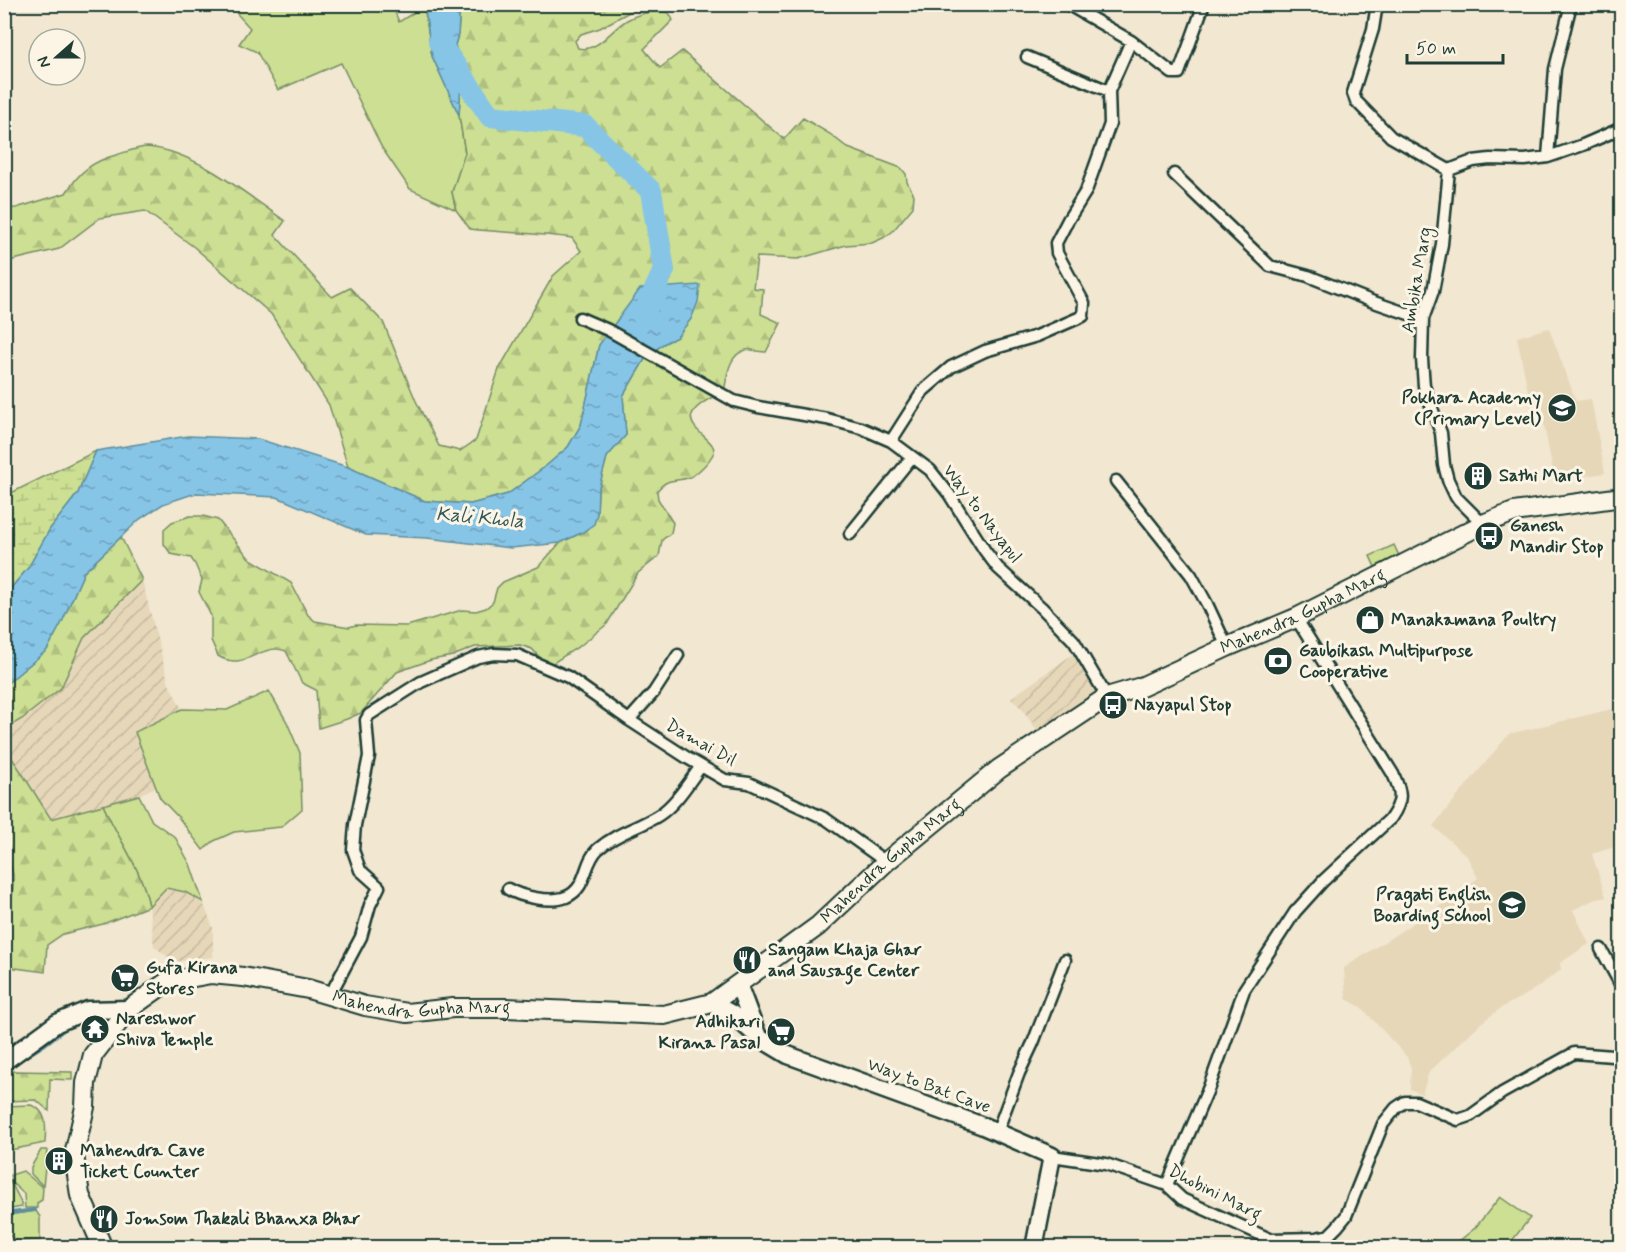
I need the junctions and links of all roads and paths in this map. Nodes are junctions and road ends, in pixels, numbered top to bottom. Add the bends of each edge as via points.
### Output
1 (1067, 4) edge
2 (1204, 4) edge
3 (1377, 4) edge
4 (1571, 4) edge
5 (1131, 41) junction
6 (1027, 57) dead end
7 (1109, 90) junction
8 (1621, 130) edge
9 (1548, 157) junction
10 (1449, 170) junction
11 (1174, 174) dead end
12 (580, 318) dead end
13 (1423, 319) junction
14 (891, 441) junction
15 (912, 457) junction
16 (1116, 481) dead end
17 (1622, 496) edge
18 (1483, 524) junction
19 (850, 534) dead end
20 (1296, 618) junction
21 (1227, 647) junction
22 (678, 655) dead end
23 (1107, 697) junction
24 (629, 720) junction
25 (701, 766) junction
26 (886, 862) junction
27 (508, 890) dead end
28 (1601, 950) dead end
29 (1065, 960) dead end
30 (738, 984) junction
31 (1622, 987) edge
32 (330, 995) junction
33 (712, 1003) junction
34 (129, 1009) junction
35 (758, 1036) junction
36 (1622, 1054) edge
37 (4, 1058) edge
38 (997, 1132) junction
39 (1052, 1156) junction
40 (1167, 1185) junction
41 (103, 1248) edge
42 (1034, 1248) edge

1 - 5 street
2 - 5 street via 1179,74 1172,73
3 - 10 street via 1353,93 1356,101 1391,137
4 - 9 street via 1555,69
5 - 7 street
6 - 7 street
7 - 14 street via 1110,124 1086,191 1056,243 1056,253 1084,303 1083,315 951,367 923,391
8 - 9 street
9 - 10 street via 1490,159
10 - 13 street, Ambika Marg via 1442,244
11 - 13 street via 1270,266
12 - 14 street, Way to Nayapul via 734,401 827,419
13 - 18 street, Ambika Marg via 1424,386 1441,432 1446,472 1456,497
14 - 15 street, Way to Nayapul
15 - 19 street
15 - 23 street, Way to Nayapul via 930,470 949,494 998,568 1074,641
16 - 21 street via 1191,575
17 - 18 main road, Mahendra Gupha Marg via 1514,512
18 - 20 main road, Mahendra Gupha Marg
20 - 21 main road, Mahendra Gupha Marg
20 - 40 street via 1393,774 1401,795 1399,806 1296,912 1244,990 1209,1087
21 - 23 main road, Mahendra Gupha Marg via 1141,687
22 - 24 street via 654,692
23 - 26 main road, Mahendra Gupha Marg via 999,769
24 - 25 street, Damai Dil
24 - 32 street, Damai Dil via 568,677 517,655 494,654 421,682 369,715 365,724 369,756 353,850 360,870 379,887 361,937
25 - 26 street, Damai Dil via 725,780 748,783 826,819
25 - 27 street via 662,813 621,832 597,851 574,892 554,900 518,896
26 - 30 main road, Mahendra Gupha Marg via 818,926
28 - 31 street
29 - 38 street
30 - 33 main road, Mahendra Gupha Marg
30 - 35 main road
32 - 33 main road, Mahendra Gupha Marg via 407,1013 506,1008 664,1015
32 - 34 main road, Mahendra Gupha Marg via 270,981 211,974 167,982
33 - 35 main road, Way to Bat Cave
34 - 37 main road via 88,1010 57,1023
34 - 41 main road, Mahendra Gupha Marg via 93,1055 74,1155 81,1195
35 - 38 main road, Way to Bat Cave via 788,1055
36 - 40 street, Dhobini Marg via 1574,1053 1458,1120 1427,1106 1405,1102 1383,1124 1349,1208 1329,1235 1270,1239 1182,1199
38 - 39 main road, Way to Bat Cave
39 - 40 street, Dhobini Marg via 1106,1164
39 - 42 main road

